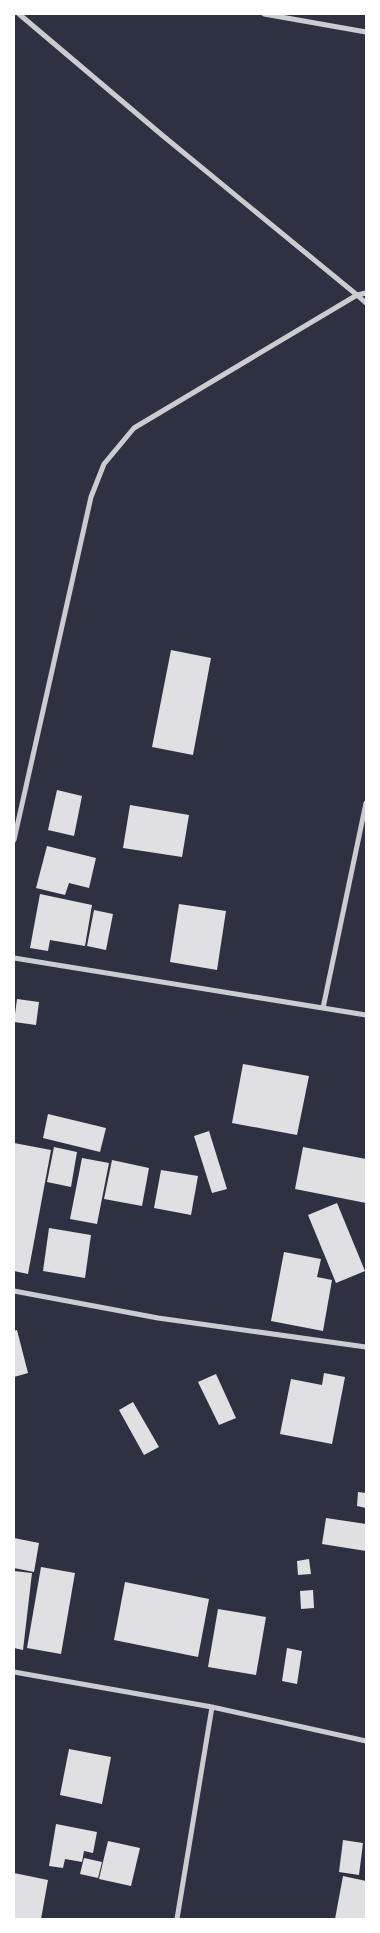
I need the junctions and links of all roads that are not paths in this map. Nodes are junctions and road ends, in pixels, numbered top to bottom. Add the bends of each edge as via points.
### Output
1 (19, 14) edge
2 (264, 14) edge
3 (366, 32) edge
4 (366, 293) edge
5 (357, 294) junction
6 (366, 303) edge
7 (366, 803) edge
8 (14, 840) edge
9 (14, 958) edge
10 (323, 1008) junction
11 (366, 1015) edge
12 (14, 1291) edge
13 (366, 1347) edge
14 (14, 1672) edge
15 (212, 1707) junction
16 (366, 1741) edge
17 (177, 1919) edge

1 - 5 street
2 - 3 street
4 - 5 street
5 - 6 street
5 - 8 street via 134,428 104,464 91,497
7 - 10 street
9 - 10 street
10 - 11 street
12 - 13 street via 158,1318
14 - 15 street
15 - 16 street
15 - 17 street

